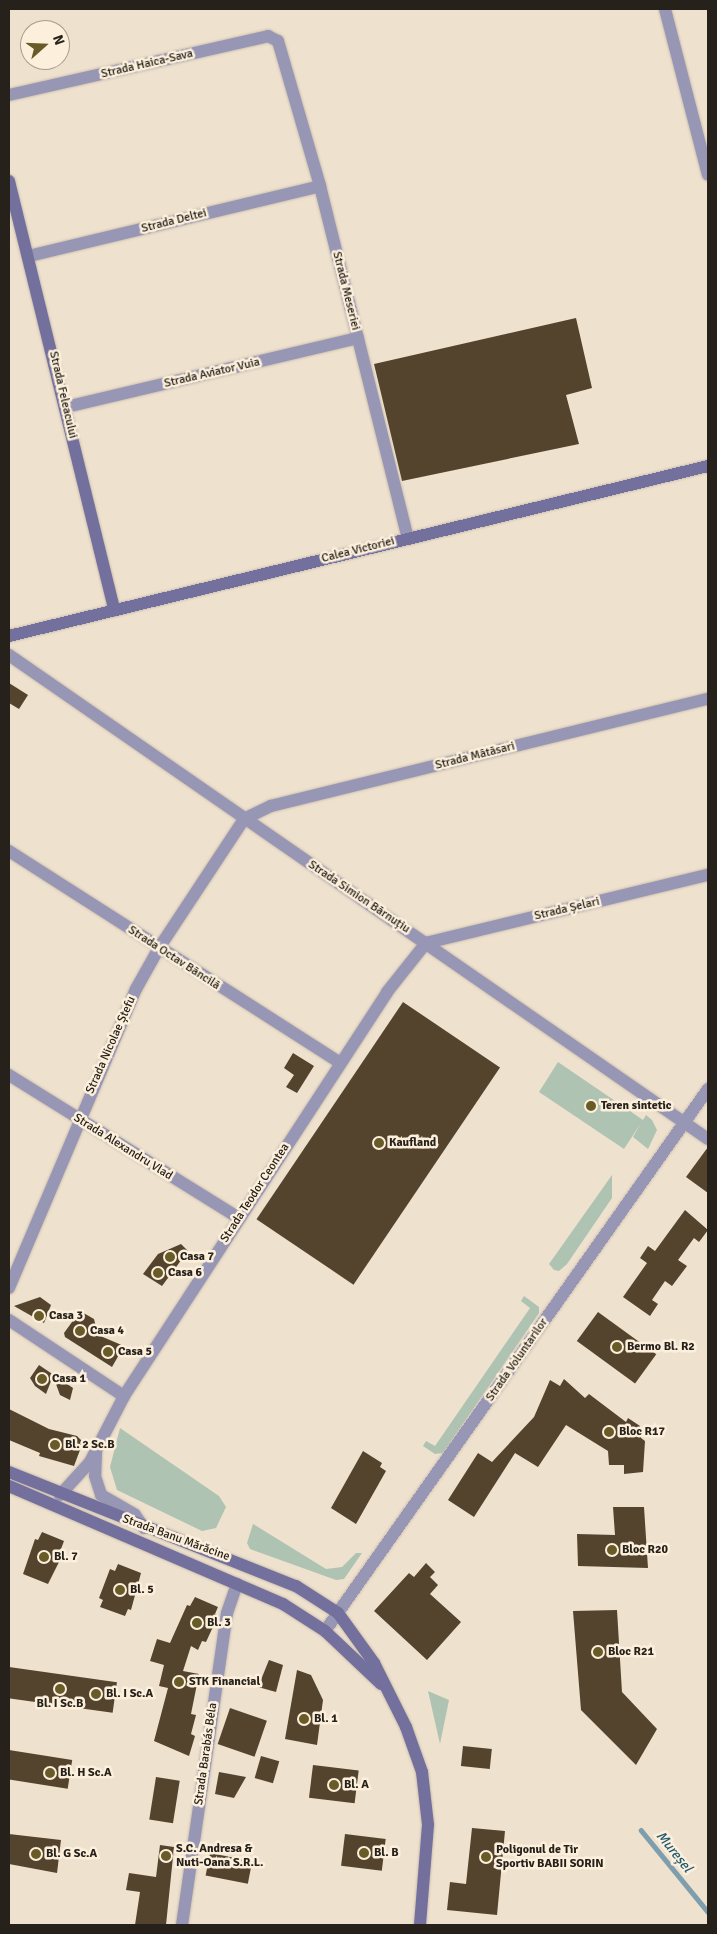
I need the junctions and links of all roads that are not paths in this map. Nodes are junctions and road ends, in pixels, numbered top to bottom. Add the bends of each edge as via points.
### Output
1 (666, 9) edge
2 (282, 45) joint
3 (9, 95) edge
4 (708, 174) edge
5 (9, 181) edge
6 (320, 186) junction
7 (29, 256) junction
8 (358, 338) junction
9 (66, 407) junction
10 (708, 466) edge
11 (408, 538) junction
12 (114, 610) junction
13 (9, 636) edge
14 (9, 655) edge
15 (708, 699) edge
16 (244, 818) junction
17 (9, 851) edge
18 (708, 875) edge
19 (426, 943) junction
20 (158, 948) junction
21 (340, 1063) junction
22 (9, 1075) edge
23 (708, 1089) edge
24 (79, 1120) junction
25 (683, 1121) junction
26 (708, 1139) edge
27 (239, 1218) junction
28 (9, 1288) edge
29 (9, 1320) edge
30 (124, 1396) junction
31 (96, 1451) junction
32 (9, 1472) edge
33 (9, 1486) edge
34 (60, 1494) junction
35 (144, 1528) junction
36 (237, 1584) junction
37 (338, 1613) junction
38 (325, 1631) junction
39 (383, 1686) junction
40 (182, 1925) edge
41 (420, 1925) edge

1 - 4 street
2 - 3 street, Strada Haica-Sava via 268,36
2 - 6 street, Strada Meseriei
5 - 7 main road, Strada Feleacului
6 - 7 street, Strada Deltei
6 - 8 street, Strada Meseriei
7 - 9 main road, Strada Feleacului
8 - 9 street, Strada Aviator Vuia
8 - 11 street, Strada Meseriei
9 - 12 main road, Strada Feleacului
10 - 11 main road, Calea Victoriei
11 - 12 main road, Calea Victoriei
12 - 13 main road, Calea Victoriei
14 - 16 street, Strada Simion Bărnuțiu
15 - 16 street, Strada Mătăsari via 271,806
16 - 19 street, Strada Simion Bărnuțiu
16 - 20 street, Strada Nicolae Ștefu
17 - 20 street, Strada Octav Băncilă
18 - 19 street, Strada Șelari
19 - 21 street, Strada Teodor Ceontea via 408,962
19 - 25 street, Strada Simion Bărnuțiu
20 - 21 street, Strada Octav Băncilă
20 - 24 street, Strada Nicolae Ștefu via 111,1042
21 - 27 street, Strada Teodor Ceontea
22 - 24 street, Strada Alexandru Vlad
23 - 25 street, Strada Voluntarilor
24 - 27 street, Strada Alexandru Vlad
24 - 28 street, Strada Nicolae Ștefu
25 - 26 street, Strada Simion Bărnuțiu
25 - 37 street, Strada Voluntarilor
27 - 30 street, Strada Teodor Ceontea
29 - 30 street
30 - 31 street, Strada Teodor Ceontea
31 - 34 street, Strada Teodor Ceontea
31 - 35 street, Strada Teodor Ceontea via 95,1476 101,1495 134,1515
32 - 34 main road, Strada Banu Mărăcine
33 - 36 main road, Strada Banu Mărăcine
34 - 35 main road, Strada Banu Mărăcine
35 - 37 main road, Strada Banu Mărăcine via 296,1586
36 - 38 main road, Strada Banu Mărăcine via 283,1604
36 - 40 street, Strada Barabás Béla via 227,1613
37 - 38 street, Strada Voluntarilor
37 - 39 main road, Strada Banu Mărăcine via 363,1644
38 - 39 main road, Strada Banu Mărăcine
39 - 41 main road via 406,1727 426,1796 428,1825

